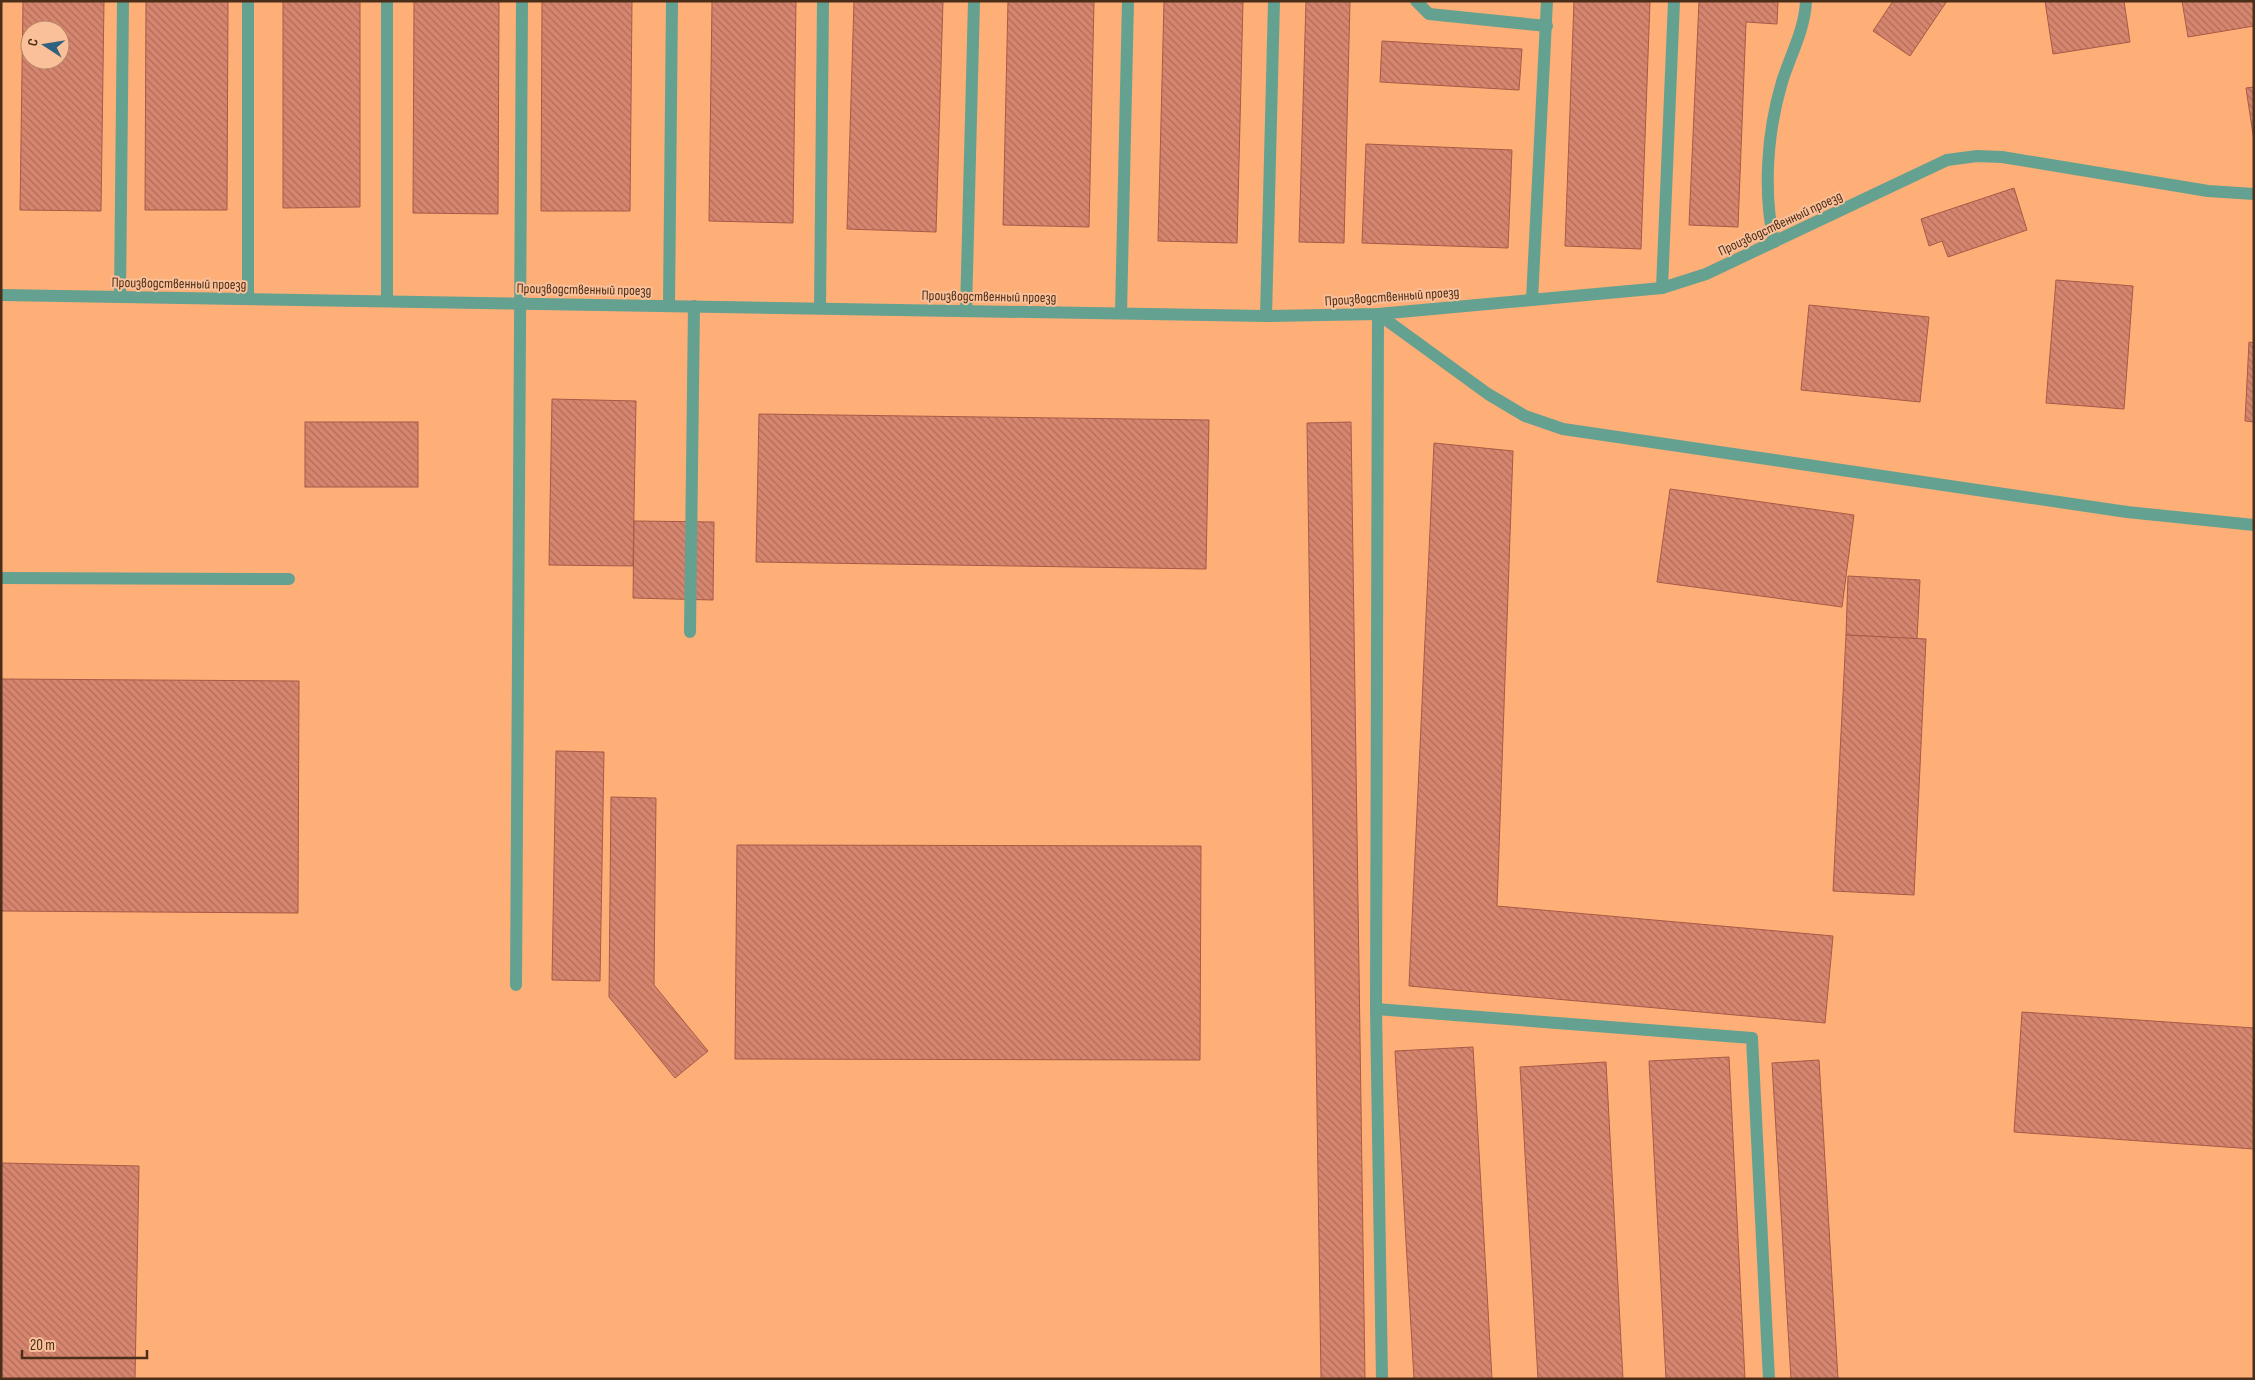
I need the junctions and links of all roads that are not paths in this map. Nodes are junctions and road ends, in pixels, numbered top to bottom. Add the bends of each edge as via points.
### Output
1 (123, 1) edge
2 (248, 1) edge
3 (387, 1) edge
4 (522, 1) edge
5 (672, 1) edge
6 (823, 1) edge
7 (974, 1) edge
8 (1128, 1) edge
9 (1274, 1) edge
10 (1416, 1) edge
11 (1548, 1) edge
12 (1674, 1) edge
13 (1806, 1) edge
14 (1547, 26) junction
15 (2254, 194) edge
16 (1774, 242) junction
17 (1662, 288) junction
18 (1, 295) edge
19 (120, 297) junction
20 (248, 299) junction
21 (1532, 300) junction
22 (387, 301) junction
23 (520, 303) junction
24 (670, 305) junction
25 (694, 306) junction
26 (820, 308) junction
27 (966, 311) junction
28 (1121, 313) junction
29 (1378, 314) junction
30 (1266, 316) junction
31 (2254, 525) edge
32 (1, 578) edge
33 (289, 579) dead end
34 (690, 632) dead end
35 (516, 985) dead end
36 (1376, 1009) junction
37 (1382, 1379) edge
38 (1769, 1379) edge

1 - 19 street
2 - 20 street
3 - 22 street
4 - 23 street
5 - 24 street
6 - 26 street
7 - 27 street
8 - 28 street
9 - 30 street
10 - 14 street via 1429,14
11 - 14 street
12 - 17 street
13 - 16 street via 1806,14 1782,84 1771,137 1768,192
14 - 21 street
15 - 16 street, Производственный проезд via 2208,191 2002,157 1977,156 1947,160
16 - 17 street, Производственный проезд via 1706,274
17 - 21 street, Производственный проезд
18 - 19 street, Производственный проезд
19 - 20 street, Производственный проезд
20 - 22 street, Производственный проезд
21 - 29 street, Производственный проезд
22 - 23 street, Производственный проезд
23 - 24 street, Производственный проезд
23 - 35 street
24 - 25 street, Производственный проезд
25 - 26 street, Производственный проезд
25 - 34 street
26 - 27 street, Производственный проезд
27 - 28 street, Производственный проезд
28 - 30 street, Производственный проезд
29 - 30 street, Производственный проезд
29 - 31 street via 1488,394 1526,416 1563,429 2128,512
29 - 36 street
32 - 33 street
36 - 37 street
36 - 38 street via 1752,1038

